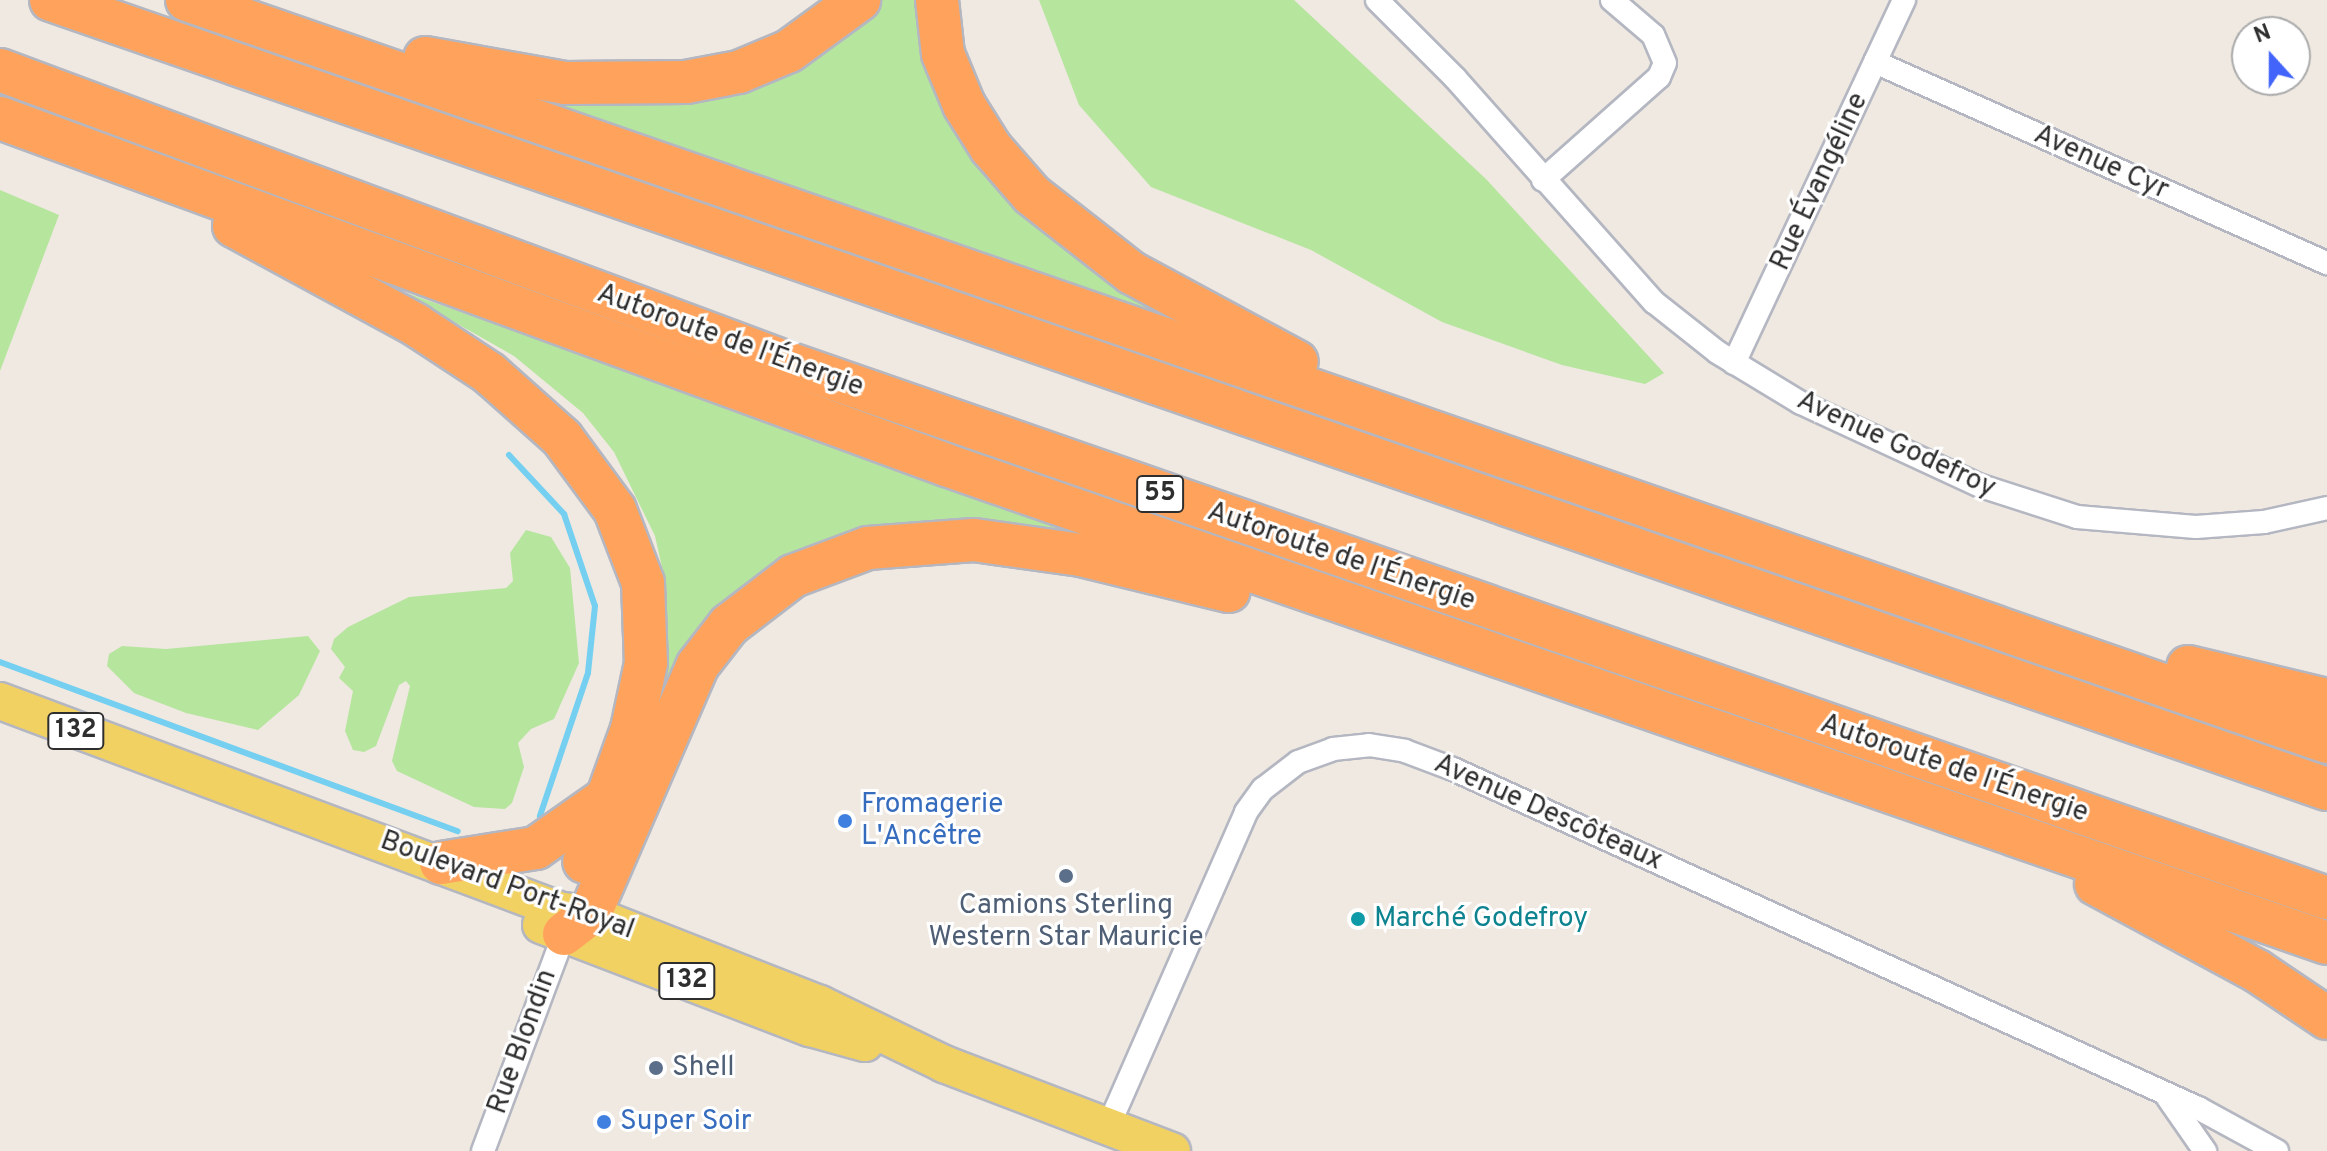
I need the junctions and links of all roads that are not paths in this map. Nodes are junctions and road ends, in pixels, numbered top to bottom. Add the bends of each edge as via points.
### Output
1 (51, 0) edge
2 (187, 0) edge
3 (859, 0) edge
4 (937, 0) edge
5 (1377, 0) edge
6 (1612, 0) edge
7 (1904, 0) edge
8 (263, 26) junction
9 (1875, 62) junction
10 (0, 70) edge
11 (0, 118) edge
12 (133, 168) junction
13 (1543, 180) junction
14 (2327, 263) edge
15 (1734, 363) junction
16 (1418, 426) junction
17 (2327, 508) edge
18 (1902, 593) junction
19 (1461, 643) junction
20 (2327, 700) edge
21 (0, 701) edge
22 (2327, 742) edge
23 (153, 761) junction
24 (2327, 789) edge
25 (604, 800) junction
26 (1993, 828) junction
27 (441, 863) junction
28 (2327, 898) edge
29 (572, 920) junction
30 (2327, 943) edge
31 (2327, 1018) edge
32 (2168, 1098) junction
33 (1108, 1127) junction
34 (483, 1151) edge
35 (1172, 1151) edge
36 (2205, 1151) edge
37 (2277, 1151) edge

1 - 24 highway
2 - 8 highway
3 - 8 highway via 804,43 756,66 703,80 646,85 523,78
4 - 16 highway via 943,54 964,105 991,148 1049,210 1154,286
5 - 13 street, Avenue Godefroy via 1455,78
6 - 13 street via 1653,35 1665,63 1659,77
7 - 9 street, Rue Évangéline
8 - 16 highway
9 - 14 street, Avenue Cyr
9 - 15 street, Rue Évangéline
10 - 28 highway, Autoroute de l'Énergie / 55 via 802,368
11 - 12 highway
12 - 19 highway via 770,403
12 - 25 highway via 468,358 536,412 593,476 635,552 648,628 640,701
13 - 15 street, Avenue Godefroy via 1654,302
15 - 17 street, Avenue Godefroy via 1801,403 1912,456 2065,514 2130,525 2196,527 2264,522
16 - 18 highway
18 - 20 highway
18 - 22 highway
19 - 26 highway
19 - 29 highway via 1035,547 935,540 837,557 754,602 705,654
21 - 23 main road, Boulevard Port-Royal / 132
23 - 27 main road, Boulevard Port-Royal / 132
23 - 29 main road, Boulevard Port-Royal / 132 via 378,862
25 - 27 highway via 536,848
25 - 29 highway
26 - 30 highway
26 - 31 highway via 2257,971
27 - 29 main road, Boulevard Port-Royal / 132
29 - 33 main road, Boulevard Port-Royal / 132 via 810,1028 944,1064
29 - 34 street, Rue Blondin
32 - 33 street, Avenue Descôteaux via 1453,769 1393,748 1357,745 1298,762 1263,789 1246,812
32 - 36 street
32 - 37 street, Avenue Descôteaux via 2198,1108
33 - 35 main road, Boulevard Port-Royal / 132

